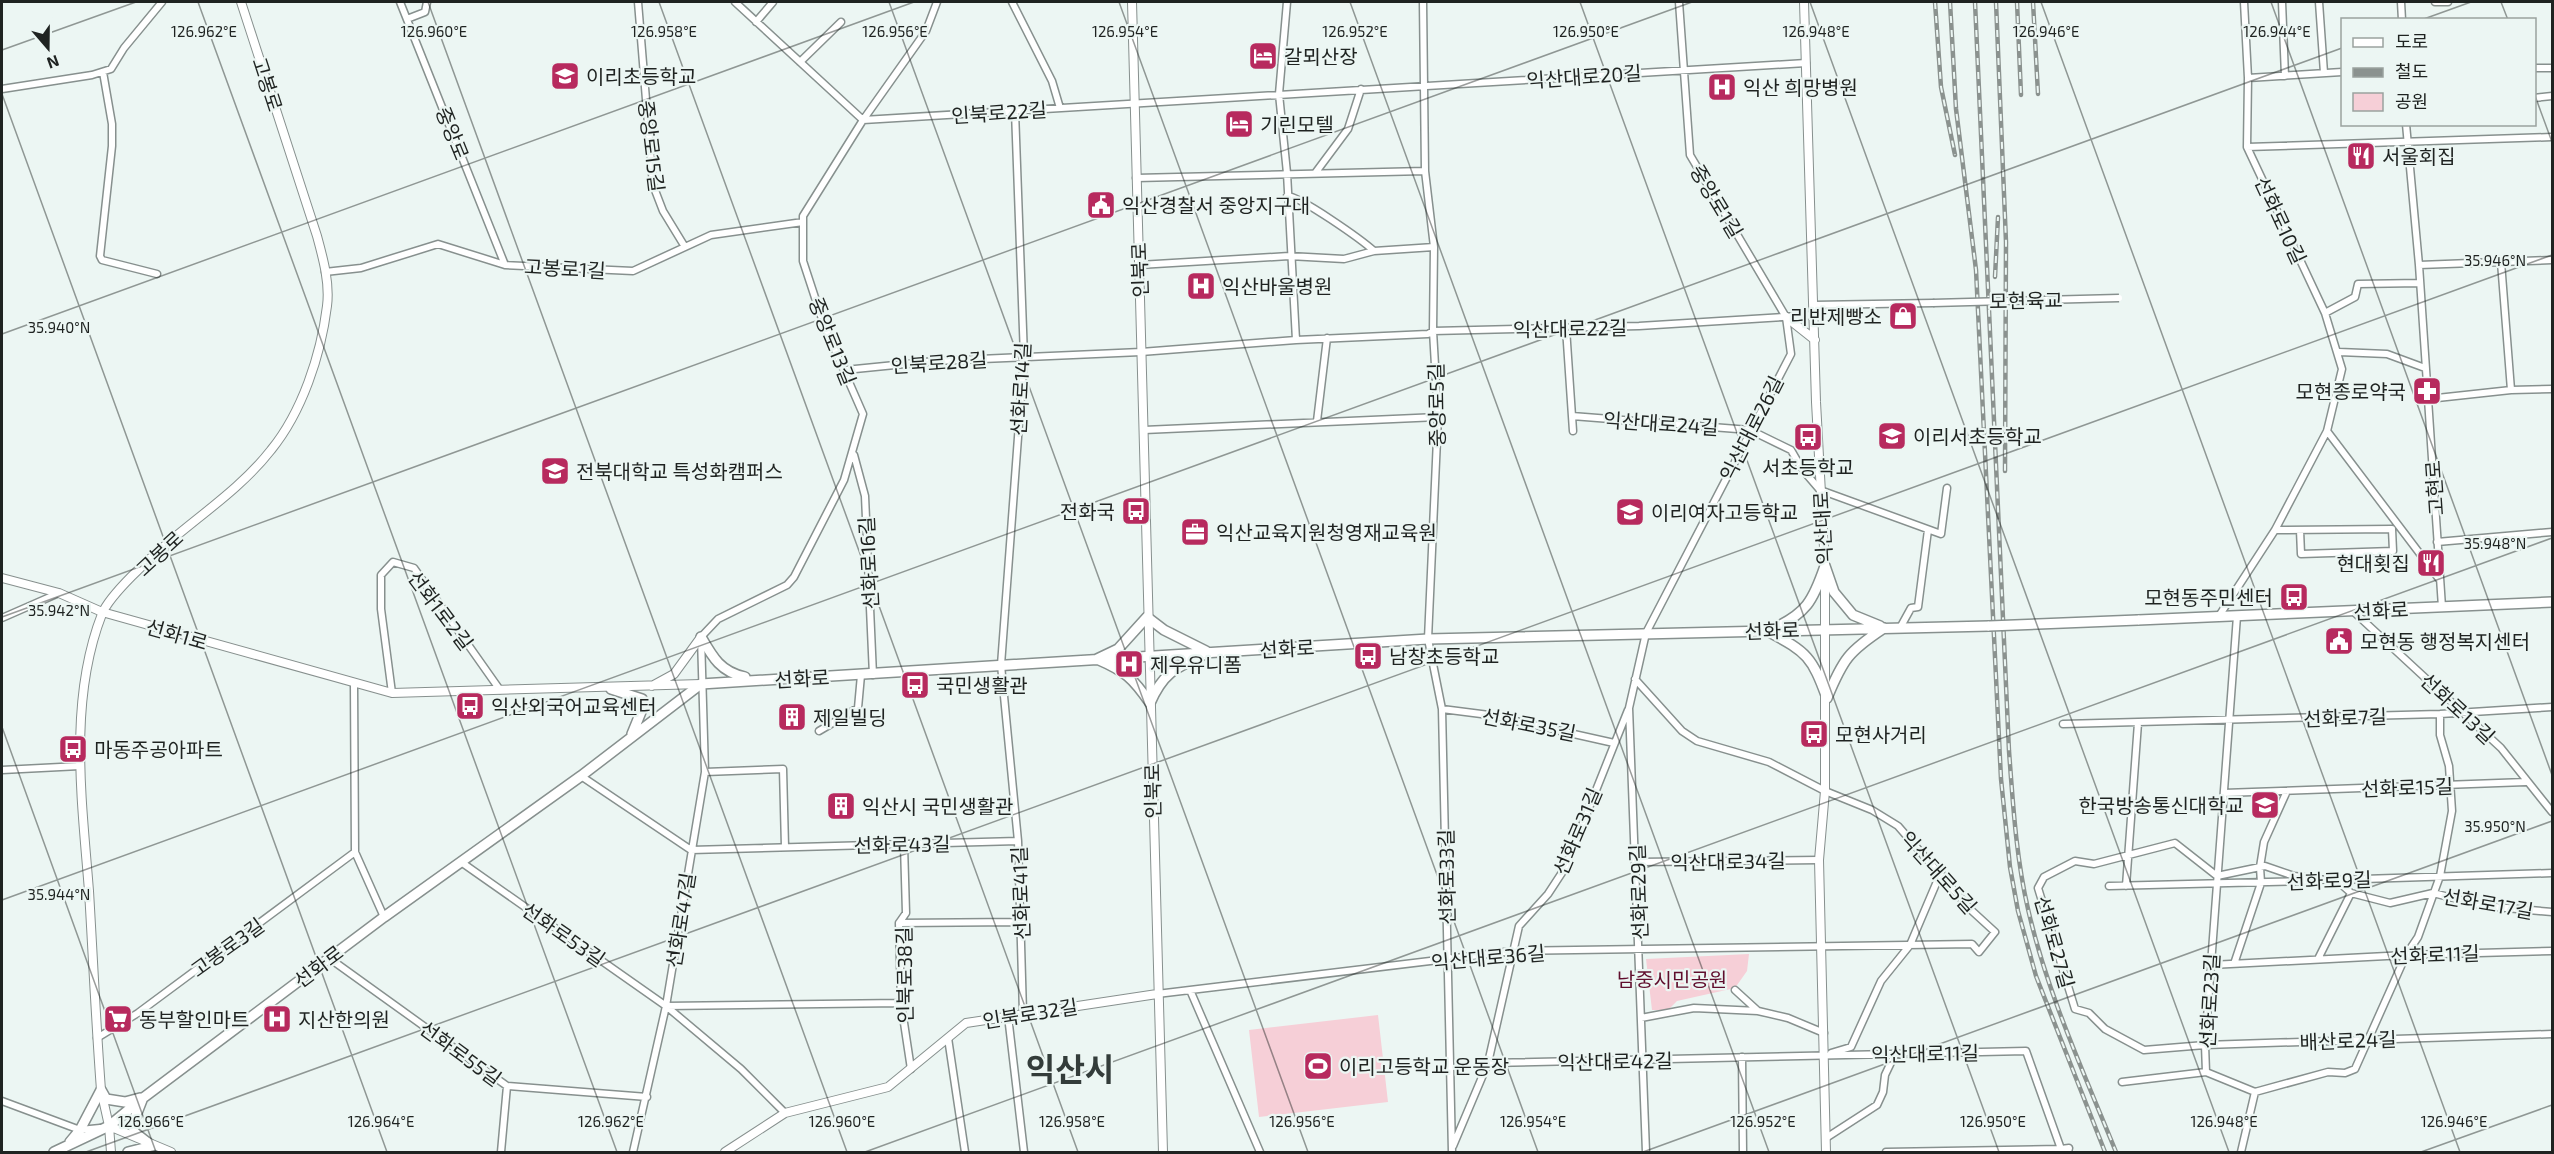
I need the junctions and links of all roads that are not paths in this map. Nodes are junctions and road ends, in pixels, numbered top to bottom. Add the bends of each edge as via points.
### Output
1 (162, 2) edge
2 (242, 2) edge
3 (399, 2) edge
4 (427, 2) edge
5 (638, 2) edge
6 (735, 2) edge
7 (774, 2) edge
8 (937, 2) edge
9 (1012, 2) edge
10 (1132, 2) edge
11 (1287, 2) edge
12 (1423, 2) edge
13 (1679, 2) edge
14 (1804, 2) edge
15 (2244, 2) edge
16 (2282, 2) edge
17 (2319, 2) edge
18 (2401, 2) edge
19 (2435, 2) edge
20 (2448, 2) edge
21 (2402, 18) edge
22 (407, 19) junction
23 (841, 21) dead end
24 (756, 22) junction
25 (800, 62) junction
26 (1806, 63) junction
27 (2536, 68) edge
28 (2553, 68) edge
29 (1682, 69) junction
30 (103, 72) junction
31 (2341, 72) edge
32 (2324, 73) junction
33 (2285, 76) junction
34 (2248, 78) junction
35 (1423, 85) junction
36 (2, 89) edge
37 (1362, 89) junction
38 (1279, 94) junction
39 (2553, 96) edge
40 (2536, 98) edge
41 (1136, 103) junction
42 (1060, 108) junction
43 (1015, 111) junction
44 (862, 120) junction
45 (2406, 126) edge
46 (2553, 137) edge
47 (2407, 141) junction
48 (2247, 147) junction
49 (1425, 171) junction
50 (1316, 172) junction
51 (1287, 173) junction
52 (1136, 178) junction
53 (1287, 196) junction
54 (803, 222) junction
55 (686, 247) junction
56 (1434, 247) junction
57 (1374, 251) junction
58 (1289, 256) junction
59 (2553, 260) edge
60 (2501, 262) junction
61 (505, 265) junction
62 (1139, 265) junction
63 (2419, 265) junction
64 (325, 272) junction
65 (157, 274) dead end
66 (2420, 283) junction
67 (2119, 298) dead end
68 (1814, 305) junction
69 (2325, 313) junction
70 (1814, 315) junction
71 (1786, 316) junction
72 (1566, 328) junction
73 (1433, 330) junction
74 (1327, 338) junction
75 (1296, 340) junction
76 (1815, 340) junction
77 (1141, 352) junction
78 (2339, 352) junction
79 (1024, 357) junction
80 (2425, 368) junction
81 (844, 370) junction
82 (2553, 389) edge
83 (2511, 390) junction
84 (2428, 399) junction
85 (1572, 416) junction
86 (1438, 417) junction
87 (1317, 421) junction
88 (1144, 430) junction
89 (1750, 430) junction
90 (1573, 431) dead end
91 (2327, 431) junction
92 (854, 453) junction
93 (1947, 488) dead end
94 (1820, 490) junction
95 (1928, 530) junction
96 (2275, 530) junction
97 (2300, 530) junction
98 (2553, 532) edge
99 (2437, 542) junction
100 (1825, 566) junction
101 (2, 578) edge
102 (2439, 580) junction
103 (59, 593) junction
104 (2553, 602) edge
105 (2442, 607) junction
106 (102, 612) junction
107 (2355, 612) junction
108 (2219, 616) junction
109 (2236, 616) junction
110 (1147, 617) junction
111 (2, 618) edge
112 (1824, 628) junction
113 (1885, 628) junction
114 (1900, 628) junction
115 (1767, 631) junction
116 (1646, 633) junction
117 (701, 637) junction
118 (1428, 639) junction
119 (1208, 652) junction
120 (1149, 656) junction
121 (1097, 659) junction
122 (1001, 665) junction
123 (861, 675) junction
124 (873, 675) junction
125 (1635, 679) junction
126 (756, 680) junction
127 (354, 684) junction
128 (701, 684) junction
129 (650, 687) junction
130 (611, 689) junction
131 (500, 690) junction
132 (392, 693) junction
133 (1827, 698) junction
134 (1150, 703) junction
135 (2553, 706) edge
136 (1629, 708) junction
137 (1442, 710) junction
138 (2464, 712) junction
139 (2440, 714) junction
140 (2229, 720) junction
141 (2138, 723) junction
142 (2063, 724) dead end
143 (819, 731) dead end
144 (632, 734) junction
145 (1614, 742) junction
146 (80, 766) junction
147 (2, 770) edge
148 (705, 772) junction
149 (581, 776) junction
150 (2526, 782) junction
151 (2452, 786) junction
152 (1825, 791) junction
153 (2287, 791) junction
154 (2224, 793) junction
155 (2553, 812) edge
156 (1018, 841) junction
157 (904, 845) junction
158 (785, 847) junction
159 (691, 850) junction
160 (355, 852) junction
161 (2128, 854) junction
162 (1819, 860) junction
163 (461, 862) junction
164 (1637, 862) junction
165 (2260, 867) junction
166 (1941, 872) junction
167 (2553, 873) edge
168 (2217, 876) junction
169 (2440, 876) junction
170 (2326, 880) junction
171 (2261, 883) junction
172 (2217, 885) junction
173 (2109, 886) dead end
174 (2126, 886) junction
175 (2351, 893) junction
176 (2433, 893) junction
177 (2553, 912) edge
178 (384, 917) junction
179 (1022, 922) junction
180 (899, 923) junction
181 (1910, 945) junction
182 (1821, 947) junction
183 (1513, 951) junction
184 (1640, 951) junction
185 (2553, 951) edge
186 (1979, 952) joint
187 (2406, 955) junction
188 (329, 958) junction
189 (1447, 959) junction
190 (2318, 959) junction
191 (2234, 964) junction
192 (2211, 965) junction
193 (1190, 990) junction
194 (1735, 990) dead end
195 (1157, 994) junction
196 (901, 1003) junction
197 (666, 1006) junction
198 (1758, 1011) junction
199 (1023, 1013) junction
200 (1008, 1016) junction
201 (1641, 1018) junction
202 (1824, 1033) junction
203 (2553, 1034) edge
204 (97, 1038) junction
205 (948, 1038) junction
206 (2369, 1039) junction
207 (2205, 1045) junction
208 (2144, 1050) joint
209 (1895, 1054) junction
210 (1824, 1055) junction
211 (1742, 1057) junction
212 (1642, 1061) junction
213 (1488, 1063) junction
214 (912, 1070) junction
215 (2206, 1072) junction
216 (2122, 1082) dead end
217 (507, 1086) junction
218 (100, 1090) junction
219 (2255, 1092) junction
220 (647, 1097) junction
221 (143, 1098) junction
222 (2, 1101) edge
223 (785, 1113) junction
224 (109, 1126) junction
225 (80, 1130) junction
226 (1826, 1138) junction
227 (152, 1146) junction
228 (1996, 1151) edge
229 (2064, 1151) edge
230 (53, 1152) edge
231 (111, 1152) edge
232 (129, 1152) edge
233 (171, 1152) edge
234 (501, 1152) edge
235 (633, 1152) edge
236 (725, 1152) edge
237 (965, 1152) edge
238 (1024, 1152) edge
239 (1163, 1152) edge
240 (1260, 1152) edge
241 (1451, 1152) edge
242 (1646, 1152) edge
243 (1743, 1152) edge
244 (1826, 1152) edge
245 (1886, 1152) edge
246 (1921, 1152) edge
247 (2241, 1152) edge

1 - 30 street via 111,69
2 - 64 street, 고봉로
3 - 22 street, 중앙로
4 - 22 street via 425,12
5 - 55 street, 중앙로15길 via 653,185 663,211
6 - 24 street
7 - 24 street
8 - 44 street, 중앙로13길 via 926,31
9 - 42 street via 1052,81
10 - 41 street, 인북로
11 - 38 street
12 - 35 street, 중앙로5길
13 - 29 street, 중앙로1길
14 - 26 street, 익산대로
15 - 34 street, 선화로10길
16 - 33 street
17 - 32 street
18 - 21 street
19 - 20 street
22 - 61 street, 중앙로
23 - 25 street
24 - 25 street
25 - 44 street
26 - 29 street, 익산대로20길
26 - 68 street, 익산대로
27 - 28 street
29 - 35 street, 익산대로20길
29 - 71 street, 중앙로1길 via 1690,155
30 - 36 street
30 - 65 street via 112,146 100,256 102,260
31 - 32 street
32 - 33 street
33 - 34 street
34 - 48 street, 선화로10길
35 - 37 street, 익산대로20길
35 - 49 street, 중앙로5길
37 - 38 street, 익산대로20길
37 - 50 street via 1348,129
38 - 41 street, 익산대로20길
38 - 51 street
39 - 40 street
41 - 42 street, 인북로22길
41 - 52 street, 인북로
42 - 43 street, 인북로22길
43 - 44 street, 인북로22길
43 - 79 street, 선화로14길
44 - 54 street, 중앙로13길 via 803,216
45 - 47 street, 고현로
46 - 47 street
47 - 48 street
47 - 63 street, 고현로
48 - 69 street, 선화로10길
49 - 50 street
49 - 56 street, 중앙로5길
50 - 51 street
51 - 52 street
51 - 53 street
52 - 62 street, 인북로
53 - 57 street via 1295,196 1355,234
53 - 58 street
54 - 55 street, 고봉로1길 via 711,235
54 - 81 street, 중앙로13길 via 803,261
55 - 61 street, 고봉로1길 via 633,271
56 - 57 street
56 - 73 street, 중앙로5길
57 - 58 street via 1344,259
58 - 62 street
58 - 75 street
59 - 60 street
60 - 63 street
60 - 83 street
61 - 64 street, 고봉로1길 via 438,244 361,268
62 - 77 street, 인북로
63 - 66 street, 고현로
64 - 106 street, 고봉로 via 327,304 318,347 303,395 283,434 240,482 148,561
66 - 69 street via 2358,284 2355,297
66 - 80 street, 고현로
67 - 68 street, 모현육교, bridge
68 - 70 street, 익산대로
69 - 78 street, 선화로10길
70 - 71 street, 익산대로22길
70 - 76 street, 익산대로
71 - 72 street, 익산대로22길
71 - 76 street
71 - 89 street, 익산대로26길 via 1791,354
72 - 73 street, 익산대로22길
72 - 85 street
73 - 74 street, 익산대로22길 via 1428,334
73 - 86 street, 중앙로5길
74 - 75 street, 익산대로22길
74 - 87 street
75 - 77 street, 익산대로22길
76 - 94 street, 익산대로
77 - 79 street, 인북로28길
77 - 88 street, 인북로
78 - 80 street via 2387,354
78 - 91 street, 선화로10길 via 2342,369
79 - 81 street, 인북로28길
79 - 122 street, 선화로14길
80 - 84 street, 고현로
81 - 92 street, 중앙로13길 via 863,414
82 - 83 street
83 - 84 street
84 - 99 street, 고현로
85 - 89 street, 익산대로24길
85 - 90 street
86 - 87 street
86 - 118 street, 중앙로5길
87 - 88 street
88 - 110 street, 인북로
89 - 94 street via 1791,450
89 - 116 street, 익산대로26길
91 - 96 street, 선화로10길
91 - 102 street
92 - 117 street, 중앙로13길 via 844,480 787,585 718,619
92 - 124 street, 선화로16길 via 865,496
93 - 95 street via 1941,534
94 - 95 street
94 - 100 street, 익산대로
95 - 114 street via 1918,607 1911,608
96 - 97 street
96 - 108 street, 선화로10길
97 - 97 street via 2301,554 2393,551 2392,529
98 - 99 street
99 - 102 street, 고현로
100 - 112 street, 익산대로
100 - 113 main road via 1834,592 1853,615
100 - 115 main road via 1815,596 1796,618
101 - 103 street, 선화1로
102 - 105 street, 고현로
103 - 106 street, 선화1로
103 - 111 street
104 - 105 main road, 선화로
105 - 107 main road, 선화로
106 - 127 street, 선화1로
106 - 146 street, 고봉로 via 84,688
107 - 109 main road, 선화로
107 - 138 street, 선화로13길
108 - 109 main road, 선화로
108 - 114 main road, 선화로, bridge
109 - 140 street, 선화로23길
110 - 119 main road
110 - 120 street, 인북로
110 - 121 main road via 1118,649
112 - 113 main road, 선화로
112 - 115 main road, 선화로
112 - 133 street, 익산대로
113 - 114 main road, 선화로
113 - 133 main road via 1858,645 1841,663
115 - 116 main road, 선화로
115 - 133 main road via 1797,646 1815,664
116 - 118 main road, 선화로
116 - 125 street, 선화로29길
117 - 126 main road via 730,674
117 - 128 street
117 - 129 street via 674,674
118 - 119 main road, 선화로
118 - 137 street, 선화로33길
119 - 120 main road, 선화로
119 - 134 main road via 1171,670 1158,684
120 - 121 main road, 선화로
120 - 134 street, 인북로
121 - 122 main road, 선화로
121 - 134 main road via 1128,675
122 - 124 main road, 선화로
122 - 156 street, 선화로41길
123 - 124 main road, 선화로
123 - 126 main road, 선화로
123 - 143 street via 858,708
125 - 136 street, 선화로29길
125 - 152 street, 익산대로5길 via 1682,731 1697,741 1769,762
126 - 128 main road, 선화로
127 - 132 street, 선화1로
127 - 160 street
128 - 129 street, 선화1로
128 - 144 main road, 선화로
128 - 148 street, 선화로47길
129 - 130 street, 선화1로
130 - 131 street, 선화1로
130 - 144 main road via 642,699 644,707
131 - 132 street, 선화1로
131 - 132 street, 선화1로2길 via 414,568 393,562 381,575 381,609
133 - 152 street, 익산대로
134 - 195 street, 인북로
135 - 138 street, 선화로7길
136 - 145 street, 선화로31길
136 - 164 street, 선화로29길
137 - 145 street, 선화로35길 via 1508,718
137 - 189 street, 선화로33길
138 - 139 street, 선화로7길
138 - 150 street, 선화로13길 via 2501,748
139 - 140 street, 선화로7길
139 - 151 street via 2440,735
140 - 141 street, 선화로7길
140 - 154 street, 선화로23길
141 - 142 street, 선화로7길
141 - 161 street
144 - 149 main road, 선화로
145 - 183 street, 선화로31길 via 1565,867 1548,894 1519,926
146 - 147 street
146 - 204 street, 고봉로
148 - 158 street via 783,769
148 - 159 street, 선화로47길
149 - 159 street
149 - 163 main road, 선화로
150 - 151 street, 선화로15길
150 - 155 street, 선화로13길
151 - 153 street, 선화로15길
151 - 169 street via 2452,811
152 - 162 street, 익산대로
152 - 166 street, 익산대로5길 via 1872,810 1898,826
153 - 154 street, 선화로15길
153 - 165 street via 2264,842
154 - 168 street, 선화로23길
156 - 157 street, 선화로43길
156 - 179 street, 선화로41길
157 - 158 street, 선화로43길
157 - 180 street, 인북로38길 via 906,914
158 - 159 street, 선화로43길
159 - 197 street, 선화로47길
160 - 178 street
160 - 204 street, 고봉로3길
161 - 168 street, 선화로27길 via 2175,843
161 - 174 street
161 - 208 street, 선화로27길 via 2094,864 2074,861 2044,877 2038,888 2075,1009 2089,1013 2105,1029
162 - 164 street, 익산대로34길
162 - 182 street, 익산대로
163 - 178 main road, 선화로
163 - 197 street, 선화로53길
164 - 184 street, 선화로29길
165 - 168 street, 선화로17길
165 - 170 street, 선화로17길
165 - 171 street
166 - 181 street
166 - 186 street, 익산대로5길 via 1971,910 1995,932
167 - 169 street
168 - 172 street, 선화로23길
169 - 170 street, 선화로9길
169 - 176 street
170 - 171 street, 선화로9길
170 - 175 street, 선화로17길
171 - 172 street, 선화로9길
171 - 191 street
172 - 174 street
172 - 192 street, 선화로23길
173 - 174 street
175 - 176 street, 선화로17길 via 2390,903
175 - 190 street
176 - 177 street, 선화로17길 via 2484,906
176 - 187 street via 2418,937
178 - 188 main road, 선화로
179 - 180 street
179 - 199 street, 선화로41길
180 - 196 street, 인북로38길
181 - 182 street, 익산대로36길
181 - 186 street, 익산대로36길 via 1972,944
181 - 210 street via 1881,981 1851,1047
182 - 184 street, 익산대로36길
182 - 202 street, 익산대로
183 - 184 street, 익산대로36길
183 - 189 street, 익산대로36길
183 - 213 street, 선화로31길
184 - 201 street, 선화로29길
185 - 187 street, 선화로11길
187 - 190 street, 선화로11길
187 - 206 street
188 - 217 street, 선화로55길
188 - 221 main road, 선화로
189 - 193 street, 익산대로36길
189 - 241 street, 선화로33길
190 - 191 street, 선화로11길
191 - 192 street, 선화로11길
192 - 207 street, 선화로23길
193 - 195 street, 익산대로36길
193 - 240 street
194 - 198 street
195 - 199 street, 인북로32길
195 - 239 street, 인북로
196 - 197 street
196 - 214 street, 인북로38길
197 - 220 street, 선화로47길
197 - 223 street, 선화로53길 via 741,1069
198 - 201 street via 1694,1008
198 - 202 street
199 - 200 street, 인북로32길
200 - 205 street, 인북로32길 via 966,1023
200 - 238 street
201 - 212 street, 선화로29길
202 - 210 street, 익산대로
203 - 206 street, 배산로24길
204 - 218 street, 고봉로
205 - 214 street, 인북로32길
205 - 237 street
206 - 207 street, 배산로24길
206 - 219 street via 2355,1069 2328,1072
207 - 208 street, 배산로24길
207 - 215 street, 선화로23길
209 - 210 street, 익산대로11길
209 - 226 street via 1877,1105
209 - 229 street, 익산대로11길 via 2026,1051
210 - 211 street, 익산대로42길
210 - 226 street, 익산대로
211 - 212 street, 익산대로42길
211 - 243 street
212 - 213 street, 익산대로42길
212 - 242 street, 선화로29길
213 - 241 street, 선화로31길
214 - 223 street, 인북로32길 via 888,1087
215 - 216 street
215 - 219 street, 선화로23길
217 - 220 street, 선화로55길
217 - 234 street
218 - 221 main road via 114,1102
218 - 224 street, 고봉로
218 - 225 main road
219 - 247 street
220 - 235 street, 선화로47길
221 - 224 main road, 선화로
221 - 227 main road via 133,1123 134,1132
222 - 225 street
223 - 236 street, 인북로32길
224 - 225 street
224 - 227 street
224 - 230 main road, 선화로
224 - 231 street, 고봉로
225 - 230 main road via 73,1140
226 - 244 street, 익산대로
227 - 232 main road
227 - 233 street
228 - 229 street
228 - 246 street
245 - 246 street

